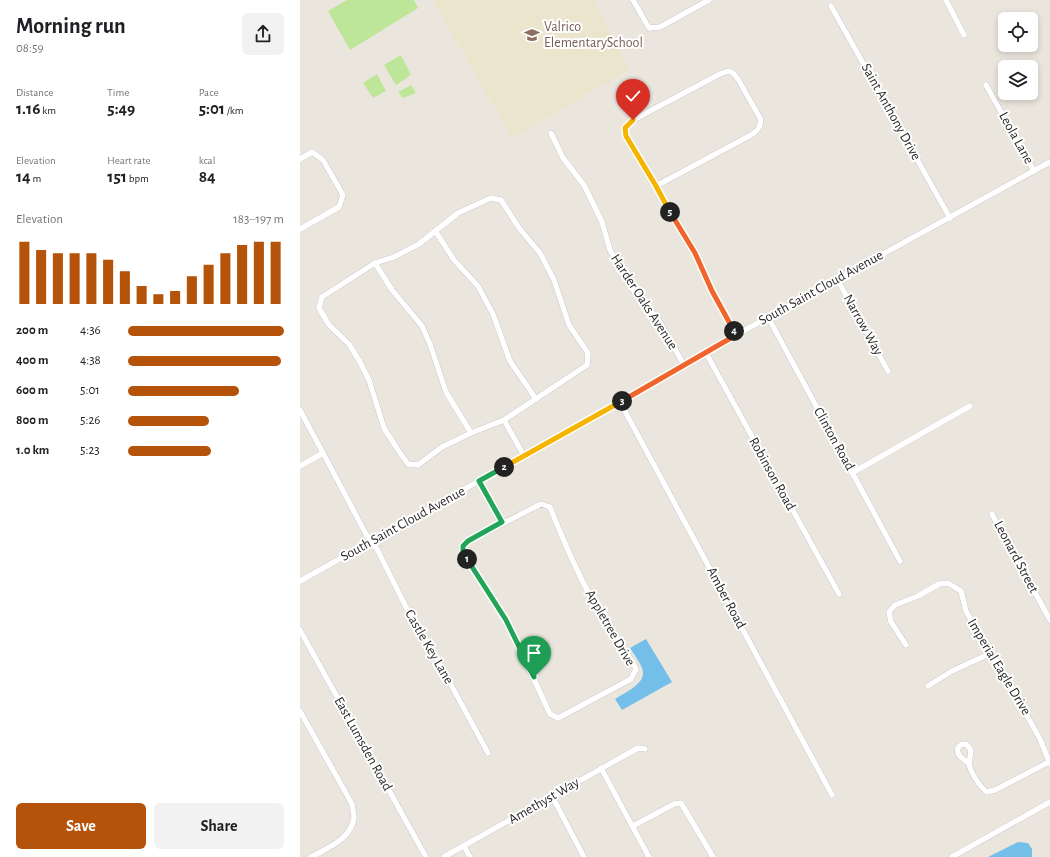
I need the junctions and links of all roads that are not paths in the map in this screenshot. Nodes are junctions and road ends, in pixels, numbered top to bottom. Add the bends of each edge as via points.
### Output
1 (633, 0) edge
2 (709, 0) edge
3 (946, 0) edge
4 (831, 6) dead end
5 (964, 35) dead end
6 (986, 85) dead end
7 (551, 133) dead end
8 (300, 159) edge
9 (1050, 162) edge
10 (1034, 171) junction
11 (656, 186) junction
12 (950, 218) junction
13 (302, 228) edge
14 (436, 232) junction
15 (375, 263) junction
16 (837, 279) junction
17 (768, 318) junction
18 (736, 335) junction
19 (706, 353) junction
20 (684, 365) junction
21 (888, 371) dead end
22 (536, 399) junction
23 (620, 402) junction
24 (970, 406) dead end
25 (300, 410) edge
26 (504, 420) junction
27 (471, 433) junction
28 (323, 453) junction
29 (524, 456) junction
30 (300, 466) edge
31 (852, 473) junction
32 (479, 481) junction
33 (992, 514) dead end
34 (502, 522) junction
35 (370, 542) junction
36 (900, 561) dead end
37 (300, 581) edge
38 (839, 594) dead end
39 (1050, 620) edge
40 (300, 630) edge
41 (906, 645) dead end
42 (989, 654) junction
43 (928, 686) dead end
44 (300, 711) edge
45 (645, 749) dead end
46 (488, 753) dead end
47 (969, 763) dead end
48 (1049, 763) edge
49 (601, 768) junction
50 (832, 795) dead end
51 (552, 796) junction
52 (1050, 802) edge
53 (633, 826) junction
54 (464, 846) junction
55 (311, 857) edge
56 (426, 857) edge
57 (444, 857) edge
58 (470, 857) edge
59 (584, 857) edge
60 (649, 857) edge
61 (713, 857) edge
62 (952, 857) edge

1 - 2 street via 649,28 660,27
3 - 5 street
4 - 12 street, Saint Anthony Drive
6 - 10 street, Leola Lane
7 - 20 street, Harder Oaks Avenue via 563,158 584,185 602,222 610,250 633,290 658,319
8 - 13 street via 312,152 323,160 343,195 339,207
9 - 10 street, South Saint Cloud Avenue
10 - 12 street, South Saint Cloud Avenue
11 - 11 street via 626,136 625,128 633,120 720,74 728,71 733,73 760,118 759,128 752,135
11 - 18 street via 695,253
12 - 16 street, South Saint Cloud Avenue
14 - 15 street via 394,257
14 - 22 street via 454,260 478,286 493,314 510,361
14 - 22 street via 458,213 491,198 501,200 519,228 540,253 554,280 569,325 588,353 587,365
15 - 27 street via 392,290 422,326 446,392
15 - 27 street via 322,297 319,308 329,325 349,344 360,362 369,380 384,428 408,464 418,465 442,447
16 - 17 street, South Saint Cloud Avenue
16 - 21 street, Narrow Way
17 - 18 street, South Saint Cloud Avenue
17 - 31 street, Clinton Road
18 - 19 street, South Saint Cloud Avenue
19 - 20 street, South Saint Cloud Avenue
19 - 38 street, Robinson Road
20 - 23 street, South Saint Cloud Avenue
22 - 26 street
23 - 29 street, South Saint Cloud Avenue
23 - 50 street, Amber Road
24 - 31 street
25 - 28 street, Castle Key Lane
26 - 27 street
26 - 29 street
28 - 30 street
28 - 35 street, Castle Key Lane
29 - 32 street, South Saint Cloud Avenue
31 - 36 street, Clinton Road
32 - 34 street
32 - 35 street, South Saint Cloud Avenue
33 - 39 street, Leonard Street
34 - 34 street, Appletree Drive via 541,504 550,508 576,568 606,623 629,654 636,669 631,679 558,718 550,714 506,620 463,554 463,546 468,541
35 - 37 street, South Saint Cloud Avenue
35 - 46 street, Castle Key Lane via 377,548 406,607
40 - 56 street, East Lumsden Road
41 - 42 street, Imperial Eagle Drive via 891,622 889,612 895,605 939,584 948,583 961,591 966,612
42 - 43 street via 952,671
42 - 48 street, Imperial Eagle Drive via 998,662 1010,683 1040,739
44 - 55 street via 352,804 354,817 346,836
45 - 49 street, Amethyst Way via 638,748
47 - 48 street via 986,792
49 - 51 street, Amethyst Way
49 - 53 street
51 - 54 street, Amethyst Way
51 - 59 street
52 - 62 street
53 - 60 street
53 - 61 street via 674,804 681,803
54 - 57 street, Amethyst Way
54 - 58 street

